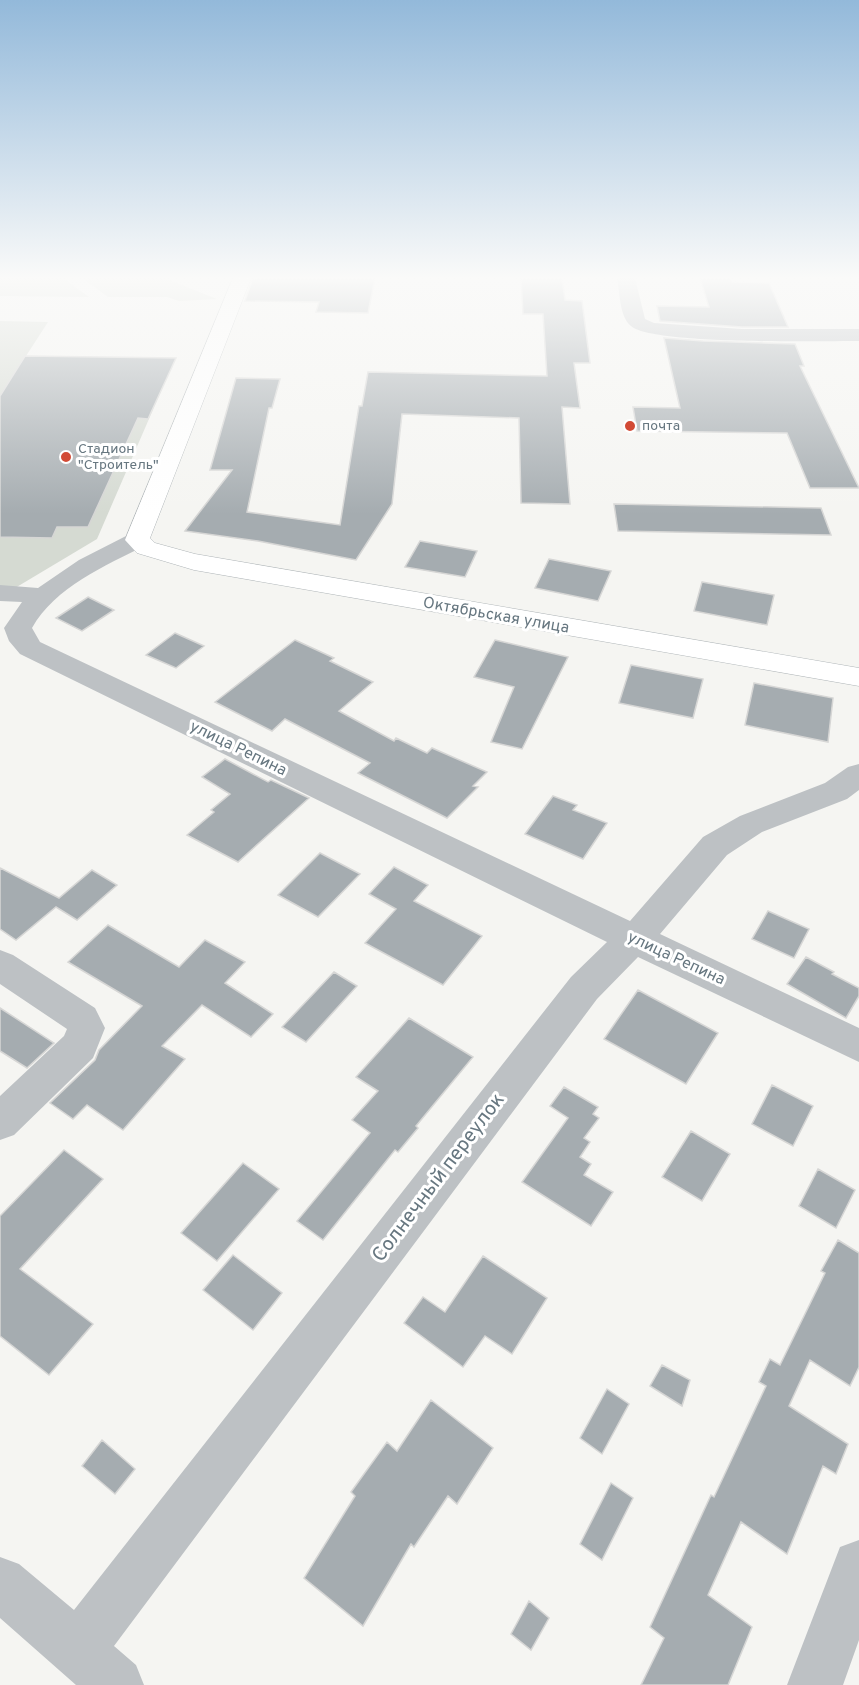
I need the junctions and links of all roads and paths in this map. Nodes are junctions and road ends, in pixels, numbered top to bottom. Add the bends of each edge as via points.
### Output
1 (210, 357) edge
2 (137, 540) junction
3 (0, 593) edge
4 (43, 596) junction
5 (858, 680) edge
6 (859, 775) edge
7 (635, 939) junction
8 (0, 964) edge
9 (859, 1046) edge
10 (0, 1122) edge
11 (859, 1566) edge
12 (0, 1583) edge
13 (78, 1649) junction
14 (116, 1685) edge
15 (815, 1685) edge

1 - 2 street
2 - 4 street, улица Репина via 95,561
2 - 5 street, Октябрьская улица via 146,548 194,562
3 - 4 street
4 - 7 street, улица Репина via 31,606 18,628 30,648
6 - 7 street, Солнечный переулок via 836,791 751,824 715,846
7 - 9 street, улица Репина
7 - 13 street, Солнечный переулок via 584,988
8 - 10 street via 82,1019 86,1028 79,1046
11 - 15 street
12 - 13 street
13 - 14 street

